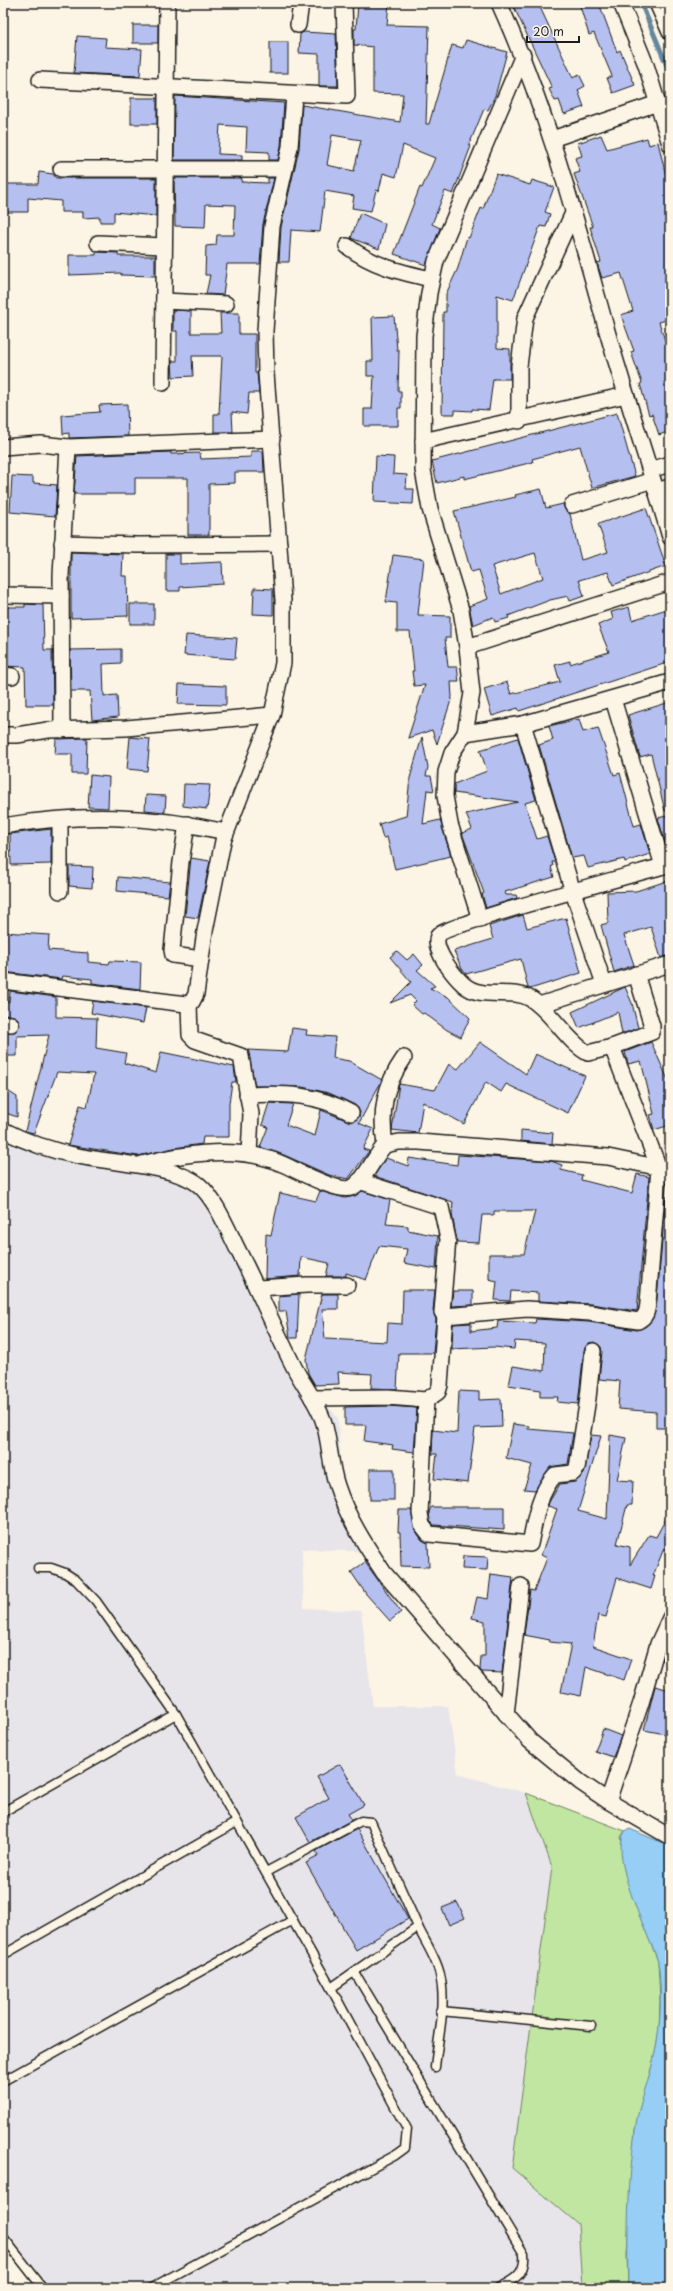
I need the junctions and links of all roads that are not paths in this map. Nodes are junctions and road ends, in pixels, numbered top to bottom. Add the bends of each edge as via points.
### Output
1 (167, 3) edge
2 (301, 3) edge
3 (344, 3) edge
4 (499, 3) edge
5 (621, 3) edge
6 (657, 3) edge
7 (668, 24) edge
8 (298, 25) dead end
9 (523, 55) junction
10 (40, 80) dead end
11 (166, 87) junction
12 (294, 95) junction
13 (658, 103) junction
14 (552, 139) junction
15 (670, 144) edge
16 (62, 169) dead end
17 (285, 169) junction
18 (165, 170) junction
19 (573, 213) junction
20 (98, 243) dead end
21 (164, 246) junction
22 (347, 246) dead end
23 (431, 279) junction
24 (164, 301) junction
25 (226, 304) dead end
26 (163, 383) dead end
27 (626, 395) junction
28 (519, 421) junction
29 (272, 439) junction
30 (423, 441) junction
31 (68, 446) junction
32 (3, 447) edge
33 (670, 464) edge
34 (657, 482) edge
35 (572, 505) dead end
36 (670, 537) edge
37 (62, 543) junction
38 (279, 544) junction
39 (670, 582) edge
40 (3, 595) edge
41 (61, 596) junction
42 (468, 647) junction
43 (670, 682) edge
44 (613, 699) junction
45 (272, 715) junction
46 (523, 724) junction
47 (62, 730) junction
48 (465, 733) junction
49 (3, 734) edge
50 (60, 820) junction
51 (187, 824) junction
52 (3, 826) edge
53 (226, 832) junction
54 (667, 865) edge
55 (60, 891) dead end
56 (573, 892) junction
57 (480, 919) junction
58 (201, 959) junction
59 (670, 964) edge
60 (636, 974) junction
61 (3, 981) edge
62 (604, 984) junction
63 (189, 1004) junction
64 (539, 1005) junction
65 (612, 1047) junction
66 (404, 1058) dead end
67 (247, 1095) junction
68 (351, 1113) dead end
69 (3, 1130) edge
70 (385, 1145) junction
71 (249, 1154) junction
72 (135, 1166) junction
73 (665, 1169) edge
74 (359, 1181) junction
75 (347, 1285) dead end
76 (258, 1288) junction
77 (445, 1316) junction
78 (593, 1350) dead end
79 (312, 1398) junction
80 (426, 1400) junction
81 (38, 1568) dead end
82 (521, 1586) dead end
83 (670, 1618) edge
84 (176, 1714) junction
85 (506, 1714) junction
86 (608, 1801) junction
87 (3, 1812) edge
88 (237, 1822) junction
89 (668, 1835) edge
90 (266, 1872) junction
91 (293, 1920) junction
92 (418, 1928) junction
93 (3, 1955) edge
94 (355, 1973) junction
95 (331, 1988) junction
96 (441, 2011) junction
97 (591, 2026) dead end
98 (435, 2067) dead end
99 (3, 2081) edge
100 (3, 2237) edge
101 (43, 2288) edge
102 (151, 2288) edge
103 (498, 2288) edge

1 - 11 street
2 - 8 street
3 - 12 street via 347,96
4 - 9 street
5 - 13 street
6 - 7 street
9 - 14 street
9 - 23 street via 443,244
10 - 11 street
11 - 12 street
11 - 18 street
12 - 17 street via 290,146
13 - 14 street
13 - 15 street
14 - 19 street
16 - 18 street
17 - 18 street
17 - 29 street via 272,226 266,294 265,353
18 - 21 street
19 - 27 street
19 - 28 street via 525,318 519,366
20 - 21 street
21 - 24 street
22 - 23 street via 383,267
23 - 30 street via 424,343
24 - 25 street
24 - 26 street
27 - 28 street
27 - 34 street
28 - 30 street
29 - 31 street
29 - 38 street
30 - 42 street via 423,470 430,509 461,610
31 - 32 street via 41,444
31 - 37 street
33 - 34 street
34 - 35 street
34 - 36 street
37 - 38 street
37 - 41 street
38 - 45 street via 282,663
39 - 42 street
40 - 41 street
41 - 47 street
42 - 48 street via 472,693
43 - 44 street
44 - 46 street
44 - 54 street
45 - 47 street via 126,728
45 - 53 street
46 - 48 street
46 - 56 street
47 - 49 street
48 - 57 street via 449,761 445,796 450,824
50 - 51 street via 115,816
50 - 52 street
50 - 55 street
51 - 53 street
51 - 58 street via 172,950 173,955
53 - 58 street via 217,864
54 - 56 street
56 - 57 street
56 - 62 street
57 - 64 street via 446,930 438,936 438,947 449,968 458,980 470,989 478,992 522,995
58 - 63 street via 196,994
59 - 60 street
60 - 62 street
60 - 65 street via 652,1030
61 - 63 street
62 - 64 street
63 - 67 street via 190,1035 195,1040 241,1056
64 - 65 street via 585,1051 593,1053
65 - 73 street
66 - 70 street via 391,1078 385,1094 382,1129
67 - 68 street via 302,1095 336,1104
67 - 71 street via 252,1120
69 - 72 street via 47,1148
70 - 73 street via 419,1142 608,1157
70 - 74 street
71 - 72 street via 193,1154
71 - 74 street via 278,1162 340,1188 351,1188
72 - 76 street via 176,1174 199,1185 214,1206
73 - 77 street via 648,1303 643,1319 631,1320 590,1313 527,1309
74 - 77 street via 441,1207 448,1239 442,1312
75 - 76 street
76 - 79 street via 290,1360
77 - 80 street via 440,1385 438,1392
78 - 80 street via 576,1468 572,1473 555,1475 547,1484 539,1503 530,1544 429,1534 422,1525 420,1513
79 - 80 street via 388,1397
79 - 85 street via 325,1424 336,1486 368,1549 384,1573
81 - 84 lane via 51,1568 65,1573 76,1580 96,1601
82 - 85 street
83 - 86 street via 658,1644 642,1703
84 - 87 lane
84 - 88 lane
85 - 86 street via 530,1741 580,1782
86 - 89 street
88 - 90 lane
88 - 93 lane
90 - 91 lane
90 - 92 lane via 367,1820
91 - 95 lane
91 - 99 lane
92 - 94 lane
92 - 96 lane via 440,1973 443,1998
94 - 95 lane
94 - 103 lane via 524,2254 525,2263 521,2273 514,2280
95 - 102 lane via 407,2129 405,2148
96 - 97 lane
96 - 98 lane
100 - 101 lane

